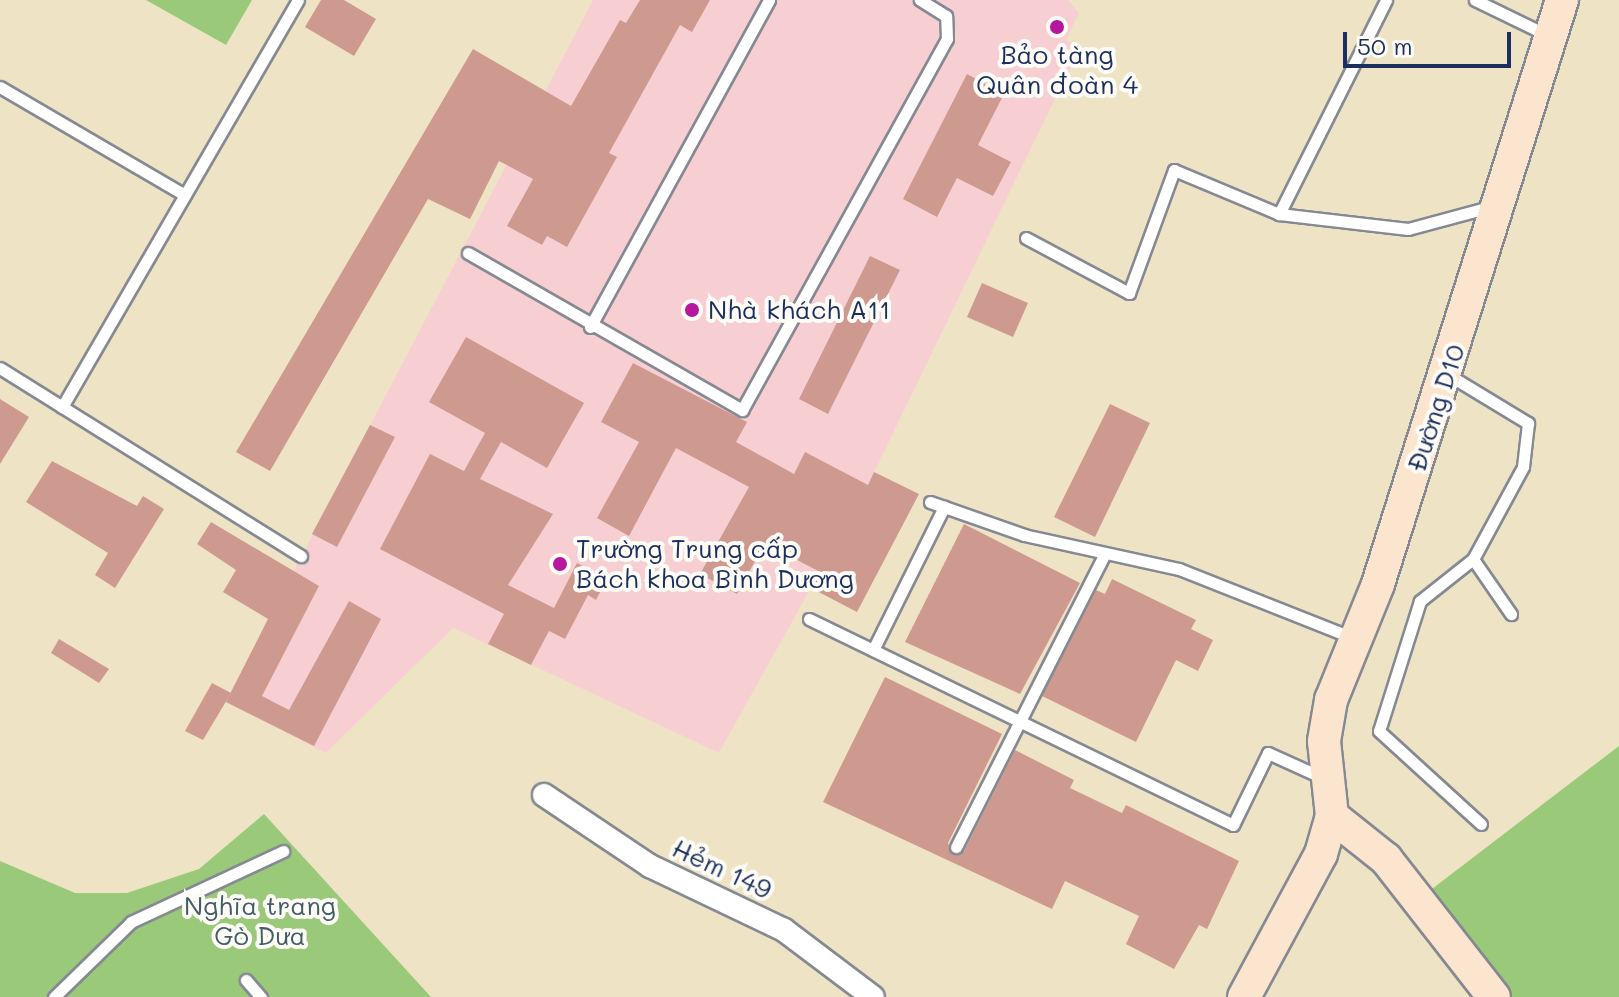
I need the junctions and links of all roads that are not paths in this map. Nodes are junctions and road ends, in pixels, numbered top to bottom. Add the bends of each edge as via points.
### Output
1 (298, 0) edge
2 (769, 0) edge
3 (920, 0) edge
4 (1386, 0) edge
5 (1475, 0) edge
6 (1562, 0) edge
7 (1548, 36) junction
8 (0, 87) edge
9 (185, 195) junction
10 (1503, 204) junction
11 (1279, 214) junction
12 (1026, 238) dead end
13 (468, 253) dead end
14 (590, 327) junction
15 (0, 368) edge
16 (1447, 374) junction
17 (62, 407) junction
18 (930, 502) dead end
19 (944, 507) junction
20 (1104, 555) junction
21 (301, 556) dead end
22 (1473, 559) junction
23 (1511, 614) dead end
24 (809, 619) dead end
25 (1356, 639) junction
26 (873, 650) junction
27 (1019, 721) junction
28 (1326, 779) junction
29 (544, 795) dead end
30 (1332, 816) junction
31 (1481, 824) dead end
32 (956, 847) dead end
33 (283, 851) dead end
34 (246, 980) dead end
35 (54, 997) edge
36 (261, 997) edge
37 (873, 997) edge
38 (1244, 997) edge
39 (1494, 997) edge

1 - 9 lane
2 - 14 lane
3 - 14 lane via 946,16 947,39 742,410
4 - 11 lane
5 - 7 lane
6 - 7 street, Đường D10
7 - 10 street, Đường D10
8 - 9 lane
9 - 17 lane
10 - 11 lane via 1408,229
10 - 16 street, Đường D10
11 - 12 lane via 1174,170 1129,293
13 - 14 lane
15 - 17 lane
16 - 22 lane via 1528,423 1523,467
16 - 25 street, Đường D10
17 - 21 lane
18 - 19 lane
19 - 20 lane
19 - 26 lane
20 - 25 lane via 1179,569
20 - 27 lane
22 - 23 lane
22 - 31 lane via 1420,601 1379,731
24 - 26 lane
25 - 28 street, Đường D10 via 1326,717
26 - 27 lane
27 - 28 lane via 1233,825 1268,753
27 - 32 lane
28 - 30 street, Đường D10
29 - 37 street, Hẻm 149 via 650,866 784,930
30 - 38 street via 1306,890
30 - 39 street via 1386,859
33 - 35 lane via 131,922
34 - 36 lane

